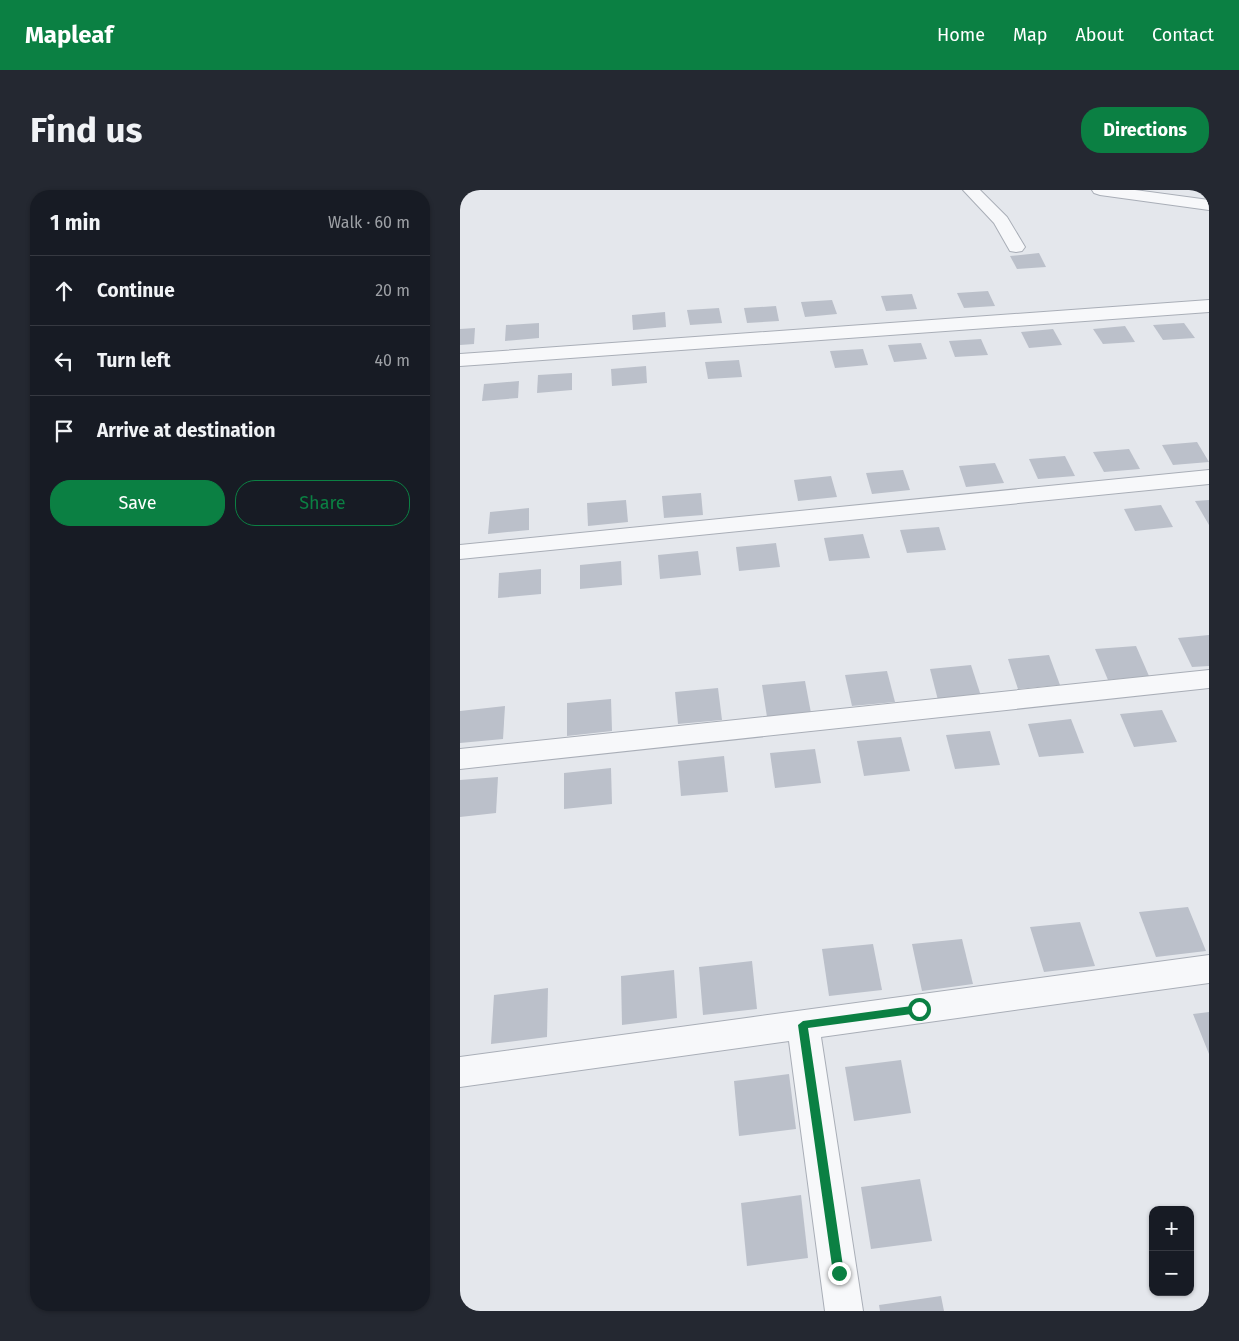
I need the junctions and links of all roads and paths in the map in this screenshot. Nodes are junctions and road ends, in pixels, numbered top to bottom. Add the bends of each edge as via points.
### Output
1 (971, 190) edge
2 (1100, 190) edge
3 (1209, 205) edge
4 (1016, 247) dead end
5 (1209, 306) edge
6 (460, 360) edge
7 (1209, 477) edge
8 (460, 552) edge
9 (1209, 679) edge
10 (460, 759) edge
11 (1209, 969) edge
12 (803, 1025) junction
13 (460, 1072) edge
14 (844, 1311) edge

1 - 4 street via 1001,221
2 - 3 street
5 - 6 street
7 - 8 street
9 - 10 street
11 - 12 street
12 - 13 street
12 - 14 street

